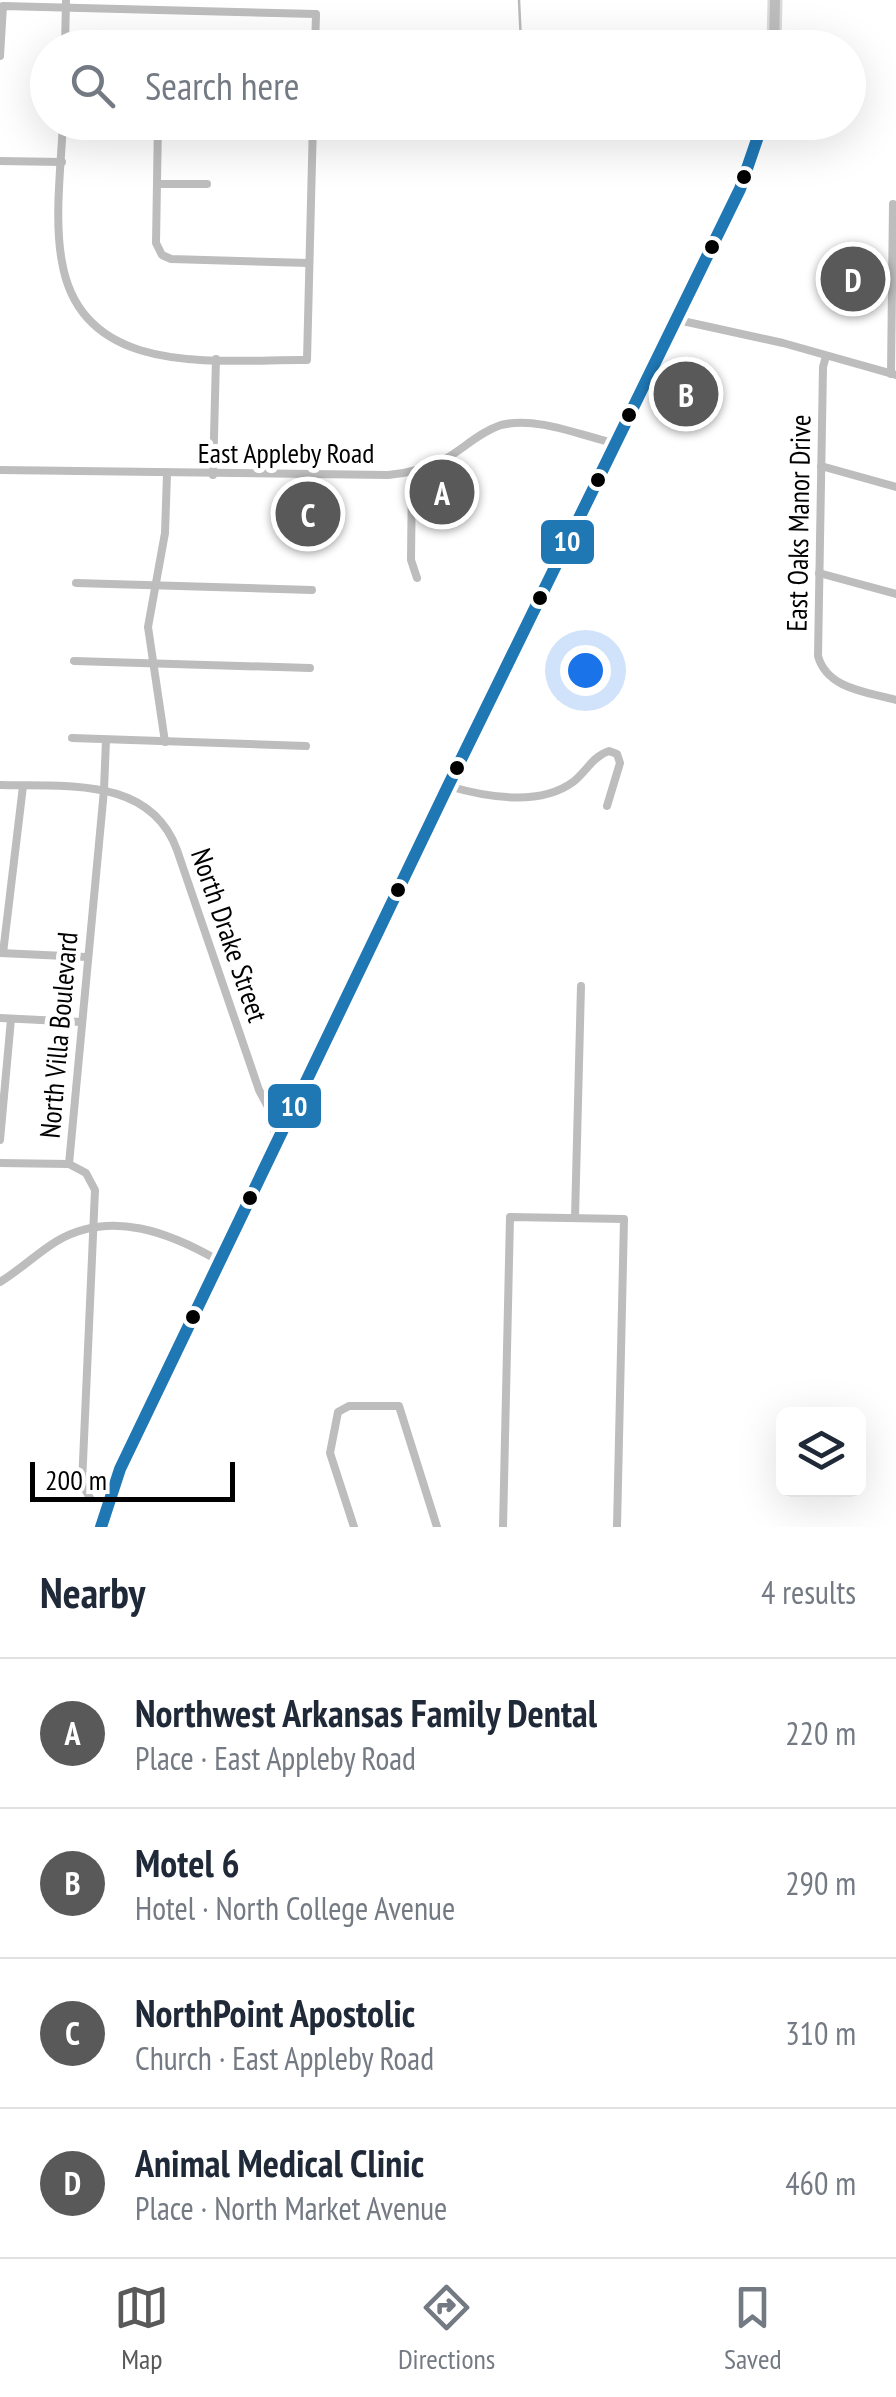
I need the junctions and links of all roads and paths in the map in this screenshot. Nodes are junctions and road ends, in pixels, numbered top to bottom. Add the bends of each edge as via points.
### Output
1 (775, 0) edge
2 (66, 4) edge
3 (65, 30) edge
4 (316, 30) edge
5 (774, 30) edge
6 (0, 56) edge
7 (63, 140) edge
8 (158, 140) edge
9 (313, 140) edge
10 (757, 140) edge
11 (0, 161) edge
12 (62, 162) junction
13 (158, 184) junction
14 (207, 184) dead end
15 (894, 204) dead end
16 (309, 263) junction
17 (678, 320) junction
18 (826, 356) junction
19 (216, 358) junction
20 (893, 375) edge
21 (617, 444) junction
22 (821, 466) junction
23 (0, 470) edge
24 (412, 472) junction
25 (167, 474) junction
26 (212, 475) junction
27 (896, 487) edge
28 (819, 573) junction
29 (418, 578) dead end
30 (76, 583) dead end
31 (154, 585) junction
32 (312, 590) dead end
33 (896, 594) edge
34 (74, 661) dead end
35 (152, 663) junction
36 (310, 668) dead end
37 (896, 700) edge
38 (72, 738) dead end
39 (106, 740) junction
40 (165, 742) junction
41 (306, 746) dead end
42 (0, 785) edge
43 (23, 786) junction
44 (448, 786) junction
45 (104, 790) junction
46 (608, 806) dead end
47 (2, 953) edge
48 (87, 957) junction
49 (581, 986) dead end
50 (0, 1018) edge
51 (11, 1019) junction
52 (81, 1022) junction
53 (266, 1101) junction
54 (291, 1114) junction
55 (0, 1140) edge
56 (273, 1152) junction
57 (0, 1163) edge
58 (69, 1164) junction
59 (575, 1218) junction
60 (94, 1229) junction
61 (220, 1261) junction
62 (0, 1282) edge
63 (90, 1498) dead end
64 (101, 1527) edge
65 (354, 1527) edge
66 (438, 1527) edge
67 (504, 1527) edge
68 (616, 1527) edge

1 - 5 main road
2 - 3 street
2 - 4 street via 316,14
2 - 6 street via 3,6
7 - 12 street
8 - 13 street
9 - 16 street
10 - 17 main road
11 - 12 street
12 - 19 street via 62,264 86,315 107,336 139,352
13 - 14 street
13 - 16 street via 156,243 162,256
15 - 20 street
16 - 19 street via 308,360
17 - 18 street
17 - 21 main road
18 - 20 street
18 - 22 street, East Oaks Manor Drive
19 - 26 street
21 - 24 street, East Appleby Road via 509,424
21 - 44 main road
22 - 27 street
22 - 28 street, East Oaks Manor Drive
23 - 25 street, East Appleby Road
24 - 26 street, East Appleby Road
24 - 29 street via 411,560
25 - 26 street, East Appleby Road
25 - 31 street
28 - 33 street
28 - 37 street, East Oaks Manor Drive via 823,669 840,684
30 - 31 street
31 - 32 street
31 - 35 street via 148,617
34 - 35 street
35 - 36 street
35 - 40 street
38 - 39 street
39 - 40 street
39 - 45 street, North Villa Boulevard
40 - 41 street
42 - 43 street, North Drake Street
43 - 45 street, North Drake Street
43 - 47 street
44 - 46 street via 542,796 575,780 609,751 620,763
44 - 54 main road
45 - 48 street, North Villa Boulevard
45 - 53 street, North Drake Street via 146,805 170,832
47 - 48 street
48 - 52 street, North Villa Boulevard
49 - 59 street
50 - 51 street
51 - 52 street
51 - 55 street
52 - 58 street, North Villa Boulevard
53 - 54 street
53 - 56 street, North Drake Street via 275,1120
54 - 56 main road
56 - 61 main road
57 - 58 street
58 - 60 street, North Villa Boulevard via 94,1184
59 - 67 street via 510,1217
59 - 68 street via 624,1219
60 - 61 street via 162,1232
60 - 62 street via 57,1241
60 - 63 street, North Villa Boulevard via 82,1484
61 - 64 main road via 120,1469
65 - 66 street via 330,1453 335,1418 349,1406 399,1406

